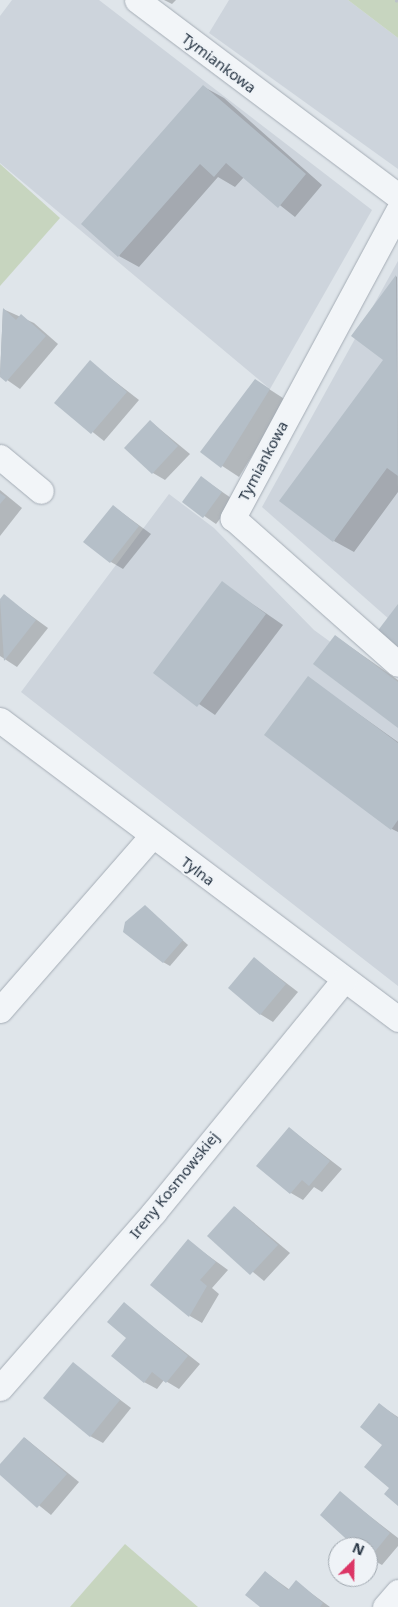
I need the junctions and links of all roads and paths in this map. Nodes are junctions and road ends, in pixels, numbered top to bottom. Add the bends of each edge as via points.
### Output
1 (137, 0) edge
2 (398, 196) edge
3 (398, 210) edge
4 (0, 457) edge
5 (41, 491) dead end
6 (398, 664) edge
7 (0, 720) edge
8 (152, 836) junction
9 (344, 980) junction
10 (0, 1010) edge
11 (398, 1019) edge
12 (0, 1388) edge
13 (398, 1592) edge
14 (385, 1607) edge

1 - 2 street, Tymiankowa
3 - 6 street, Tymiankowa via 233,518
4 - 5 street
7 - 8 street, Tylna
8 - 9 street, Tylna
8 - 10 street
9 - 11 street, Tylna
9 - 12 street, Ireny Kosmowskiej via 154,1212
13 - 14 street

